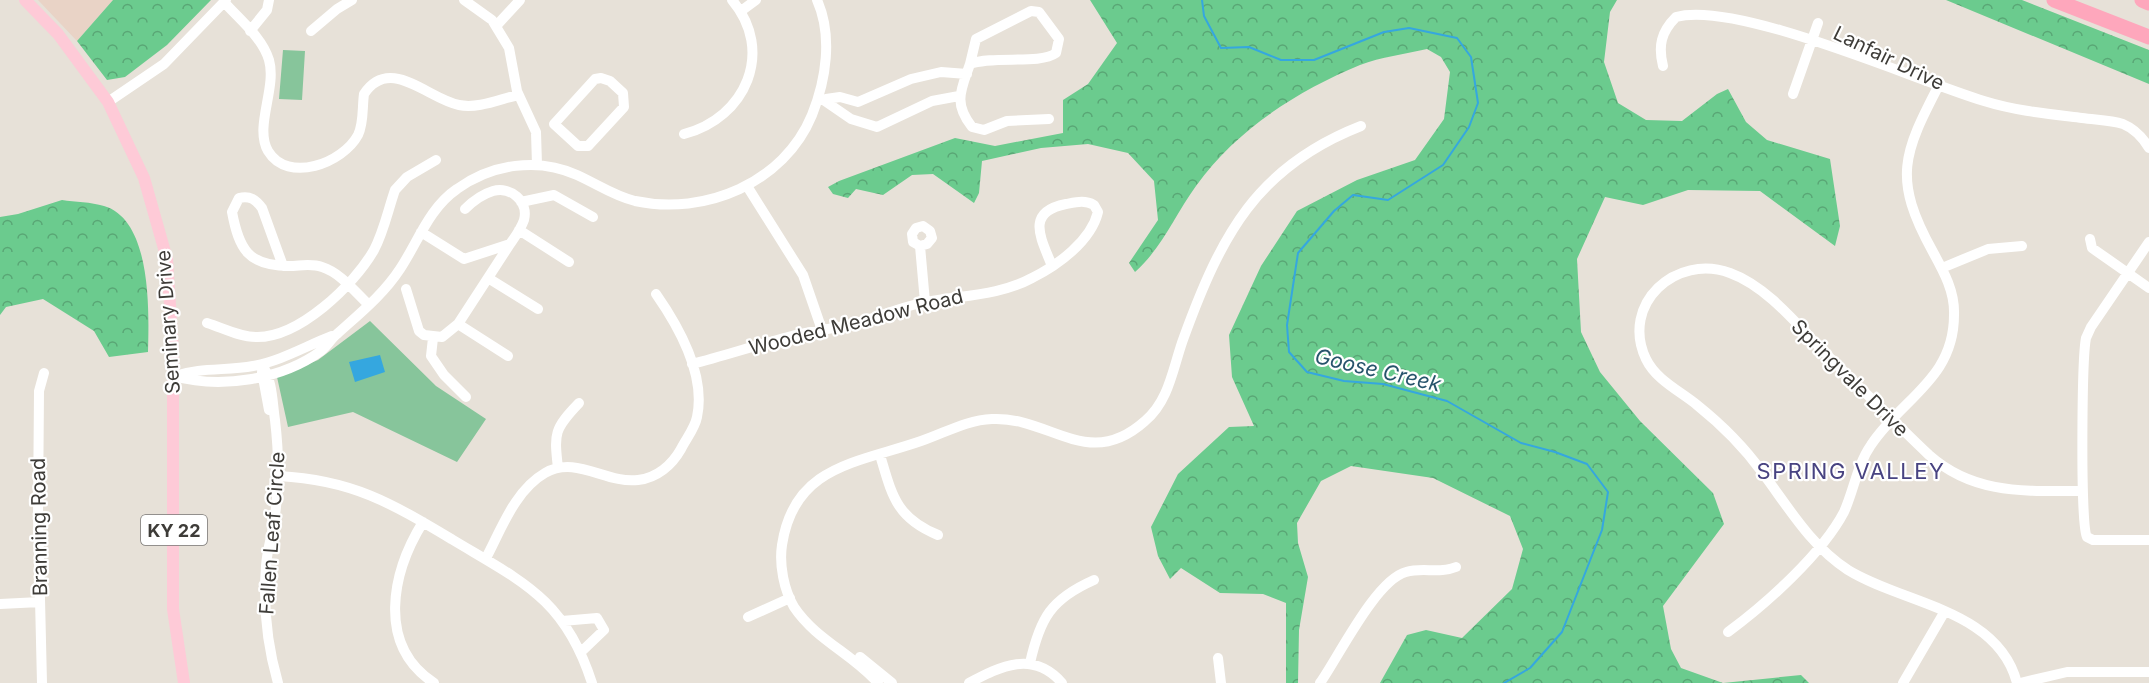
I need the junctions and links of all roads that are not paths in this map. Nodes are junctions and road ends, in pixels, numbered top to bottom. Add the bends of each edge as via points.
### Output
1 (25, 0) edge
2 (269, 0) edge
3 (352, 0) edge
4 (464, 0) edge
5 (520, 0) edge
6 (732, 0) edge
7 (756, 0) edge
8 (817, 0) edge
9 (2054, 0) edge
10 (2142, 0) edge
11 (225, 1) edge
12 (1702, 2) dead end
13 (2149, 3) edge
14 (741, 11) junction
15 (497, 26) junction
16 (1829, 28) dead end
17 (250, 31) junction
18 (311, 31) dead end
19 (2149, 37) edge
20 (1860, 43) dead end
21 (1663, 66) dead end
22 (968, 69) junction
23 (1940, 83) junction
24 (1793, 94) dead end
25 (518, 95) junction
26 (959, 96) junction
27 (823, 98) junction
28 (108, 102) junction
29 (858, 102) junction
30 (1049, 119) dead end
31 (855, 120) junction
32 (554, 124) junction
33 (1361, 126) dead end
34 (536, 132) junction
35 (684, 134) dead end
36 (2149, 148) edge
37 (436, 160) dead end
38 (537, 165) junction
39 (747, 186) junction
40 (521, 202) junction
41 (465, 209) dead end
42 (593, 217) dead end
43 (519, 230) junction
44 (421, 232) junction
45 (2090, 239) dead end
46 (2149, 242) edge
47 (510, 244) junction
48 (920, 246) dead end
49 (2022, 246) dead end
50 (569, 262) dead end
51 (283, 266) junction
52 (1052, 266) junction
53 (1942, 268) junction
54 (2128, 273) junction
55 (488, 278) junction
56 (347, 284) junction
57 (2149, 288) edge
58 (406, 289) dead end
59 (656, 294) dead end
60 (925, 302) junction
61 (369, 305) junction
62 (538, 309) dead end
63 (207, 323) dead end
64 (458, 324) junction
65 (822, 330) junction
66 (335, 335) junction
67 (433, 338) junction
68 (508, 356) dead end
69 (262, 364) junction
70 (692, 364) junction
71 (44, 373) dead end
72 (173, 376) junction
73 (265, 376) junction
74 (466, 397) dead end
75 (579, 403) dead end
76 (1892, 419) junction
77 (880, 455) junction
78 (558, 468) junction
79 (279, 476) junction
80 (2082, 491) junction
81 (423, 522) junction
82 (938, 535) dead end
83 (2149, 540) edge
84 (1819, 547) junction
85 (486, 558) junction
86 (1456, 567) dead end
87 (1094, 580) dead end
88 (790, 598) junction
89 (40, 602) junction
90 (0, 604) edge
91 (1945, 611) junction
92 (748, 618) dead end
93 (562, 621) junction
94 (1728, 632) dead end
95 (835, 645) junction
96 (581, 652) junction
97 (1218, 658) dead end
98 (1030, 663) junction
99 (2149, 672) edge
100 (42, 683) edge
101 (183, 683) edge
102 (278, 683) edge
103 (434, 683) edge
104 (592, 683) edge
105 (878, 683) edge
106 (892, 683) edge
107 (969, 683) edge
108 (1062, 683) edge
109 (1221, 683) edge
110 (1320, 683) edge
111 (1903, 683) edge
112 (2019, 683) edge

1 - 28 main road, Seminary Drive / KY 22 via 58,34
2 - 17 street via 267,10
3 - 18 street
4 - 15 street
5 - 15 street
6 - 14 street
7 - 14 street
8 - 27 street via 826,48
9 - 19 highway
10 - 13 highway
11 - 17 street
11 - 28 street via 164,64
12 - 21 street via 1685,9 1667,27 1660,42
14 - 35 street via 752,49 744,88 722,117
15 - 25 street via 509,48
16 - 24 street, Lanfair Drive via 1814,22
17 - 25 street via 265,49 271,70 265,142 273,157 292,167 330,161 349,147 361,125 364,94 381,79 398,78 447,102 466,106
20 - 23 street, Lanfair Drive
22 - 22 street via 983,59 1051,56 1056,53 1059,39 1039,12 1031,11 976,39
22 - 26 street
22 - 29 street via 911,79
23 - 36 street, Lanfair Drive via 1965,95 2011,108 2121,124 2141,136
23 - 53 street via 1912,140 1906,173 1912,212
25 - 34 street
26 - 30 street via 960,109 972,127 978,129 1007,121
26 - 31 street via 933,101 876,127
27 - 29 street
27 - 31 street
27 - 39 street via 791,149
28 - 72 main road, Seminary Drive / KY 22 via 136,159 167,259
29 - 31 street via 860,113
32 - 32 street via 595,79 607,79 623,93 624,107 588,146 574,143
32 - 34 street
33 - 77 street via 1295,160 1248,205 1210,273 1163,398 1137,428 1116,439 1089,443 1067,440 1029,424 991,419 958,426
34 - 38 street
37 - 56 street via 400,182 374,251
38 - 39 street via 576,174 624,198 656,204 693,204
38 - 44 street via 508,167 467,182 440,203
39 - 65 street via 803,275
40 - 41 street via 512,193 491,191
40 - 42 street via 554,195
40 - 43 street via 525,214
43 - 47 street
43 - 50 street
44 - 47 street via 464,259
44 - 61 street via 395,276
45 - 54 street via 2092,248
46 - 54 street
47 - 55 street
48 - 60 street
49 - 53 street via 1988,249
51 - 51 street via 254,261 244,250 232,212 239,198 256,200 262,208
51 - 56 street via 321,267
52 - 52 street, Wooded Meadow Road via 1091,229 1098,212 1094,206 1083,201 1049,208 1043,214 1039,230
52 - 60 street, Wooded Meadow Road via 1002,290
53 - 76 street via 1954,307 1949,350 1938,371
54 - 57 street
54 - 80 street via 2086,338
55 - 62 street
55 - 64 street
56 - 61 street
56 - 63 street via 309,317 276,334 244,336
58 - 67 street via 419,331
59 - 70 street
60 - 65 street, Wooded Meadow Road
61 - 66 street
64 - 67 street via 442,337
64 - 68 street
65 - 70 street, Wooded Meadow Road
66 - 69 street
66 - 73 street via 322,350
67 - 74 street via 431,356
69 - 72 street via 194,370
69 - 73 street, Fallen Leaf Circle
70 - 78 street via 699,390 697,419 676,457 664,469 648,478 633,480 580,468
71 - 89 street, Branning Road via 39,391
72 - 73 street via 218,382
72 - 101 main road, Seminary Drive / KY 22 via 173,609
73 - 79 street, Fallen Leaf Circle via 276,410
75 - 78 street via 557,433 554,446
76 - 80 street, Springvale Drive via 1936,462 1966,480 2002,490
76 - 84 street via 1870,445 1844,510
76 - 84 street, Springvale Drive via 1790,318 1739,276 1715,268 1693,268 1673,275 1648,301 1641,322 1641,343 1648,364 1725,428
77 - 82 street via 897,505 909,519
77 - 88 street via 832,470 806,490 795,506 781,550
78 - 85 street via 527,486
79 - 81 street via 352,488 389,502
79 - 102 street, Fallen Leaf Circle via 266,565 265,605 268,643
80 - 83 street via 2086,537
81 - 85 street
81 - 103 street via 399,572 396,615 407,655 420,673
84 - 91 street via 1864,579
84 - 94 street via 1764,603
85 - 93 street via 526,583
86 - 110 street via 1437,572 1406,572 1383,586
87 - 98 street via 1056,602 1038,631
88 - 92 street
88 - 95 street via 815,632
89 - 90 street
89 - 100 street, Branning Road
91 - 111 street
91 - 112 street via 1990,639
93 - 96 street
93 - 96 street via 597,618 604,630
95 - 105 street
95 - 106 street via 859,656
96 - 104 street
97 - 109 street
98 - 107 street via 1000,667
98 - 108 street via 1044,668
99 - 112 street via 2067,672

